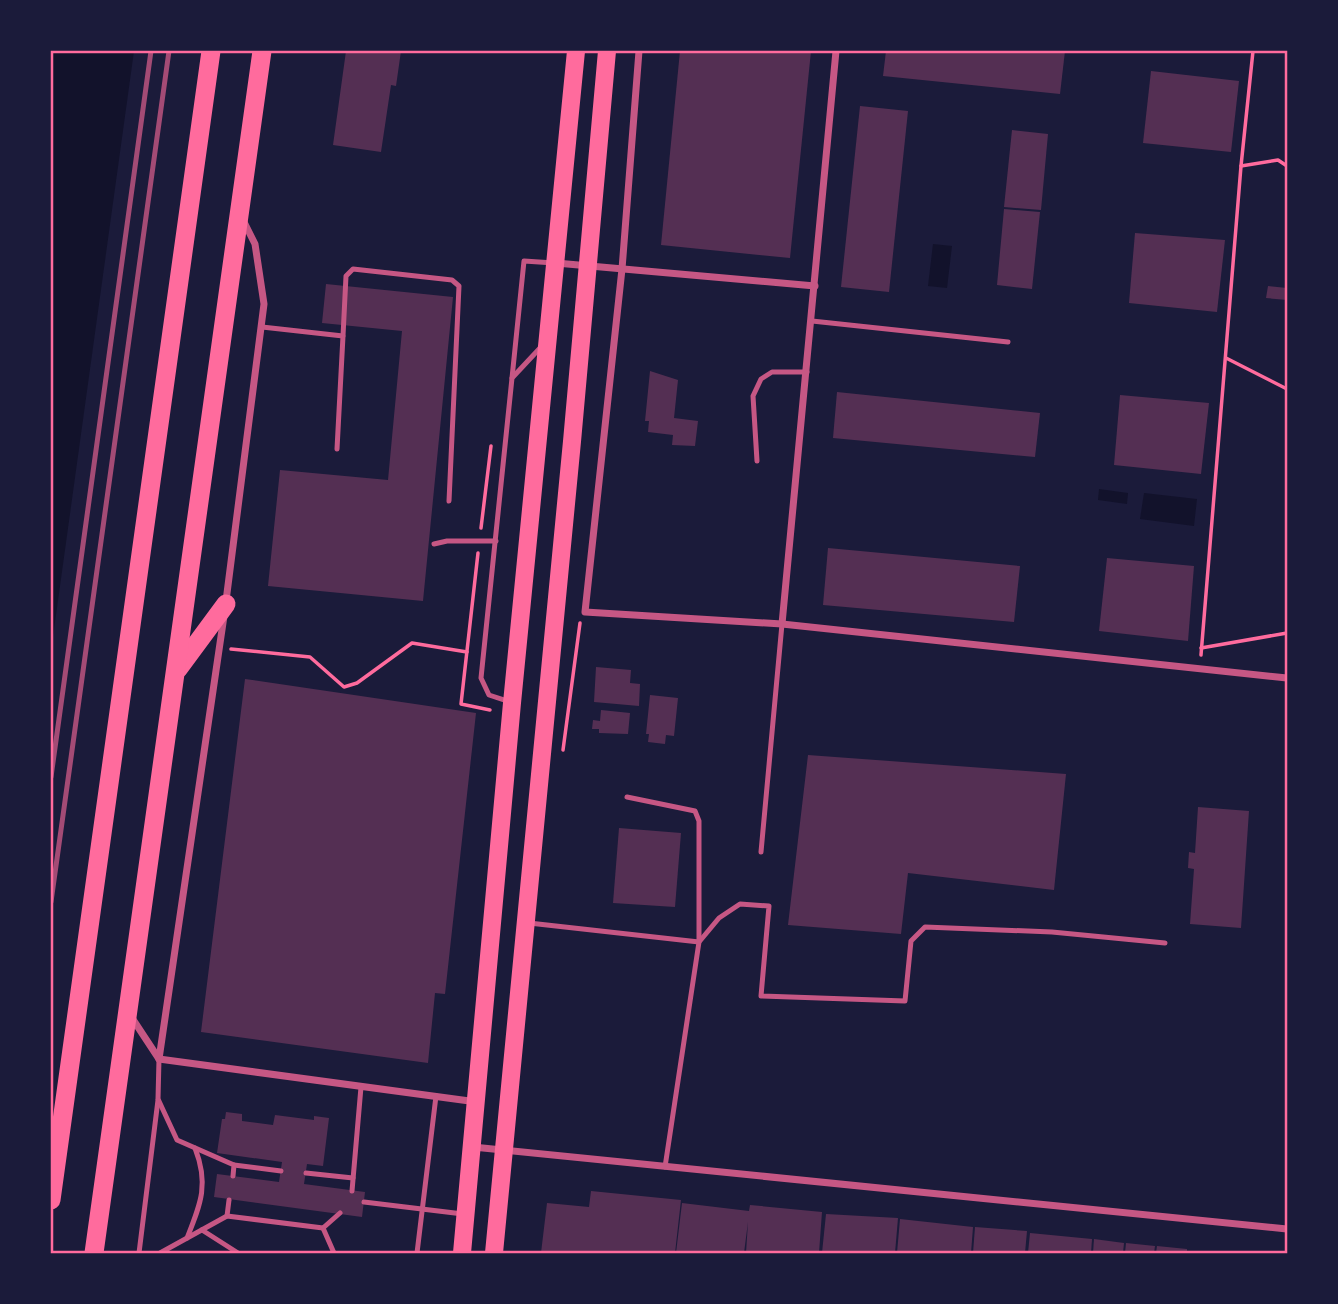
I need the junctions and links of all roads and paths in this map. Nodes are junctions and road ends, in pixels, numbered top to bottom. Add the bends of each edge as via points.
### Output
1 (211, 51) edge
2 (262, 51) edge
3 (576, 51) edge
4 (607, 51) edge
5 (639, 51) edge
6 (836, 51) edge
7 (1253, 51) edge
8 (1241, 166) junction
9 (1287, 166) edge
10 (239, 211) junction
11 (555, 263) junction
12 (588, 266) junction
13 (622, 269) junction
14 (815, 286) junction
15 (812, 321) junction
16 (262, 327) junction
17 (343, 335) junction
18 (548, 340) junction
19 (1008, 342) dead end
20 (1226, 358) junction
21 (807, 372) junction
22 (512, 378) junction
23 (1287, 389) edge
24 (492, 434) dead end
25 (337, 449) dead end
26 (757, 461) dead end
27 (449, 501) dead end
28 (496, 541) junction
29 (480, 542) junction
30 (434, 544) dead end
31 (226, 604) junction
32 (782, 624) junction
33 (1287, 633) edge
34 (219, 647) junction
35 (1201, 648) junction
36 (467, 652) junction
37 (1200, 669) junction
38 (175, 673) junction
39 (1287, 678) edge
40 (507, 708) junction
41 (627, 797) dead end
42 (761, 852) dead end
43 (526, 923) junction
44 (699, 942) junction
45 (1165, 943) dead end
46 (128, 1012) junction
47 (159, 1059) junction
48 (361, 1087) junction
49 (436, 1097) junction
50 (158, 1099) junction
51 (477, 1102) junction
52 (472, 1147) junction
53 (195, 1148) junction
54 (503, 1151) junction
55 (234, 1165) junction
56 (665, 1167) junction
57 (281, 1171) dead end
58 (306, 1173) dead end
59 (233, 1176) dead end
60 (353, 1178) junction
61 (352, 1191) dead end
62 (229, 1199) dead end
63 (51, 1200) edge
64 (364, 1202) dead end
65 (423, 1208) junction
66 (340, 1213) dead end
67 (466, 1214) junction
68 (227, 1216) junction
69 (323, 1228) junction
70 (1287, 1229) edge
71 (202, 1230) junction
72 (187, 1238) junction
73 (94, 1253) edge
74 (139, 1253) edge
75 (160, 1253) edge
76 (237, 1253) edge
77 (334, 1253) edge
78 (418, 1253) edge
79 (462, 1253) edge
80 (494, 1253) edge

1 - 63 highway
2 - 10 highway
3 - 11 main road
4 - 12 main road
5 - 13 street
6 - 14 street
7 - 8 path
8 - 9 path via 1278,160
8 - 20 path
10 - 16 street via 254,244 262,281
10 - 38 highway
11 - 12 street
11 - 18 main road
11 - 22 lane via 524,261
12 - 13 street
12 - 43 main road
13 - 14 street
13 - 32 street via 585,612
14 - 15 street
15 - 19 lane
15 - 21 street
16 - 17 lane
16 - 31 street
17 - 25 lane
17 - 27 lane via 346,276 353,269 452,280 458,286
18 - 22 lane
18 - 40 main road
20 - 23 path
20 - 35 path
21 - 26 lane via 772,372 761,379 753,396
21 - 32 street
22 - 28 lane
24 - 29 path
28 - 29 lane
28 - 40 lane via 481,678 489,695
29 - 30 lane
29 - 36 path
31 - 34 street
31 - 38 highway
32 - 37 street
32 - 42 lane
33 - 35 path
34 - 36 path via 310,657 344,687 357,683 412,643
34 - 47 street
35 - 37 path
36 - 40 path via 461,704
37 - 39 street
38 - 46 highway
40 - 51 main road
41 - 44 lane via 695,811 699,821
43 - 44 lane
43 - 54 main road
44 - 45 lane via 719,918 740,904 769,905 761,996 905,1001 911,941 925,927
44 - 56 lane
46 - 47 street
46 - 73 highway
47 - 48 street
47 - 50 lane
48 - 49 street
48 - 60 lane
49 - 51 street
49 - 65 lane
50 - 53 lane via 177,1140
50 - 74 lane
51 - 52 main road
52 - 54 street
52 - 67 main road
53 - 55 lane
53 - 72 lane via 202,1166 203,1199
54 - 56 street
54 - 80 main road
55 - 57 lane
55 - 59 lane
56 - 70 street
58 - 60 lane
60 - 61 lane
62 - 68 lane
64 - 65 lane
65 - 67 lane
65 - 78 lane
66 - 69 lane
67 - 79 main road
68 - 69 lane
68 - 71 lane
69 - 77 lane
71 - 72 lane
71 - 76 lane
72 - 75 lane

